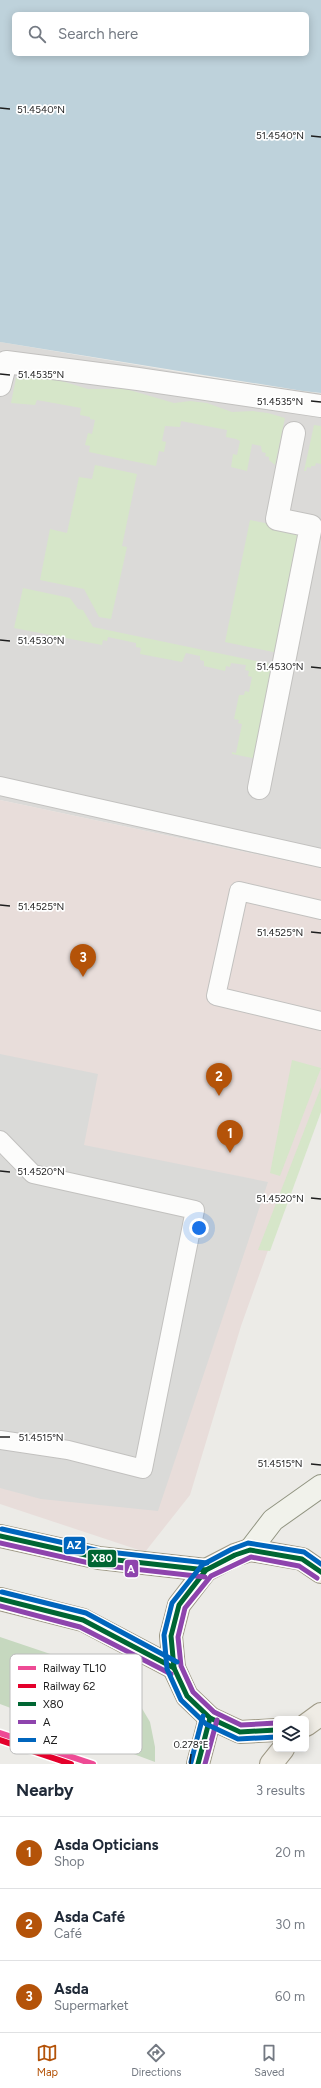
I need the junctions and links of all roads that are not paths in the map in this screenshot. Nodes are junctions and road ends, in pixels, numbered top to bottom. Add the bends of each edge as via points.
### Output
1 (0, 385) edge
2 (321, 406) edge
3 (294, 433) dead end
4 (312, 564) edge
5 (0, 786) edge
6 (259, 788) dead end
7 (321, 858) edge
8 (321, 910) edge
9 (321, 1018) edge
10 (0, 1140) edge
11 (0, 1440) edge
12 (321, 1486) edge
13 (0, 1536) edge
14 (250, 1550) junction
15 (206, 1570) junction
16 (321, 1572) edge
17 (0, 1598) edge
18 (174, 1668) junction
19 (321, 1714) edge
20 (210, 1718) junction
21 (309, 1723) edge
22 (273, 1730) edge
23 (281, 1752) edge
24 (198, 1764) edge
25 (271, 1764) edge

1 - 2 street via 6,362
3 - 4 street via 277,519 312,526
4 - 6 street
5 - 7 lane
8 - 9 lane via 239,891 216,996
10 - 11 lane via 33,1174 194,1210 143,1469 68,1450
12 - 14 main road via 273,1520
13 - 15 main road via 99,1558
14 - 15 main road
14 - 16 main road via 302,1559
15 - 18 main road via 179,1605 171,1636
17 - 18 main road via 83,1620
18 - 20 main road via 188,1696
19 - 21 main road
20 - 22 main road via 240,1732
20 - 24 main road
23 - 25 main road

